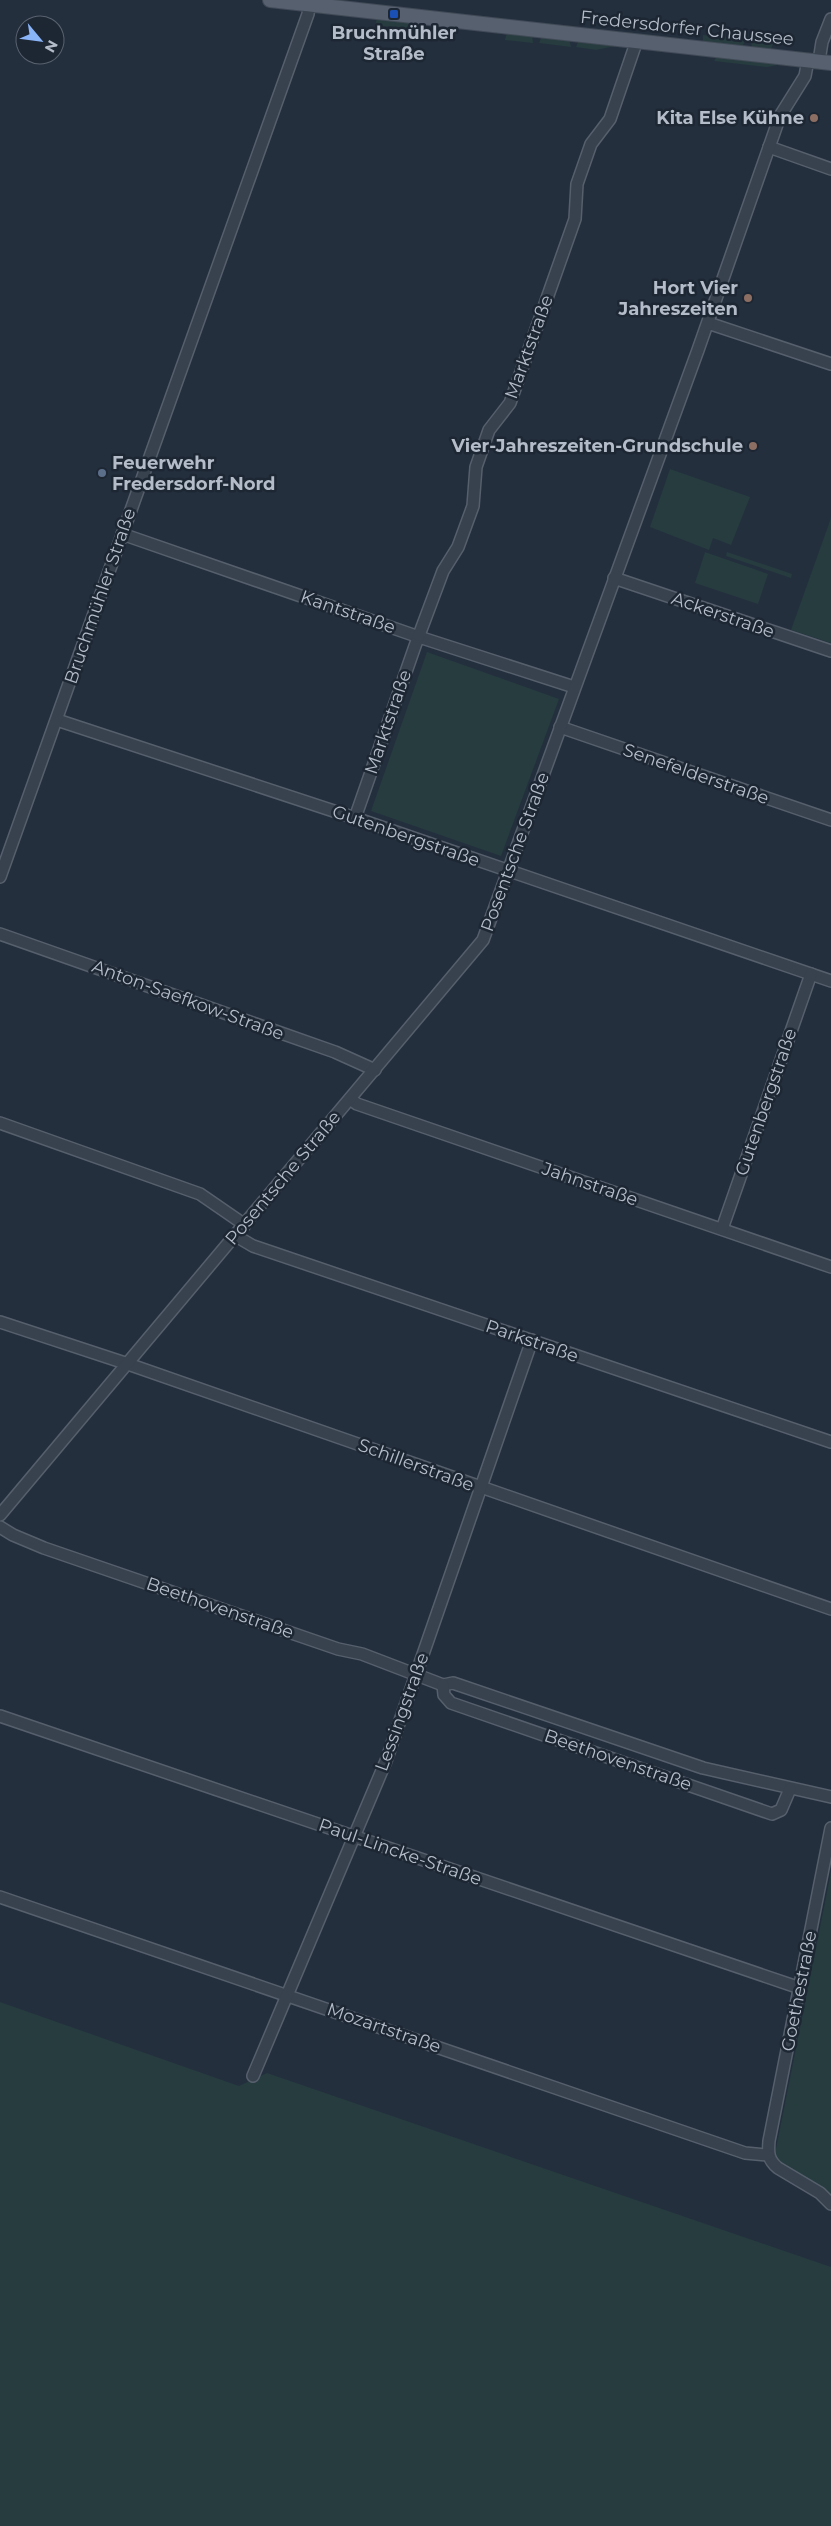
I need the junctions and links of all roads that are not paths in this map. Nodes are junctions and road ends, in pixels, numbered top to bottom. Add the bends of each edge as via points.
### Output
1 (270, 0) edge
2 (309, 2) edge
3 (831, 19) edge
4 (636, 43) junction
5 (819, 61) edge
6 (769, 147) junction
7 (831, 168) edge
8 (708, 322) junction
9 (831, 364) edge
10 (122, 534) junction
11 (614, 578) junction
12 (419, 637) junction
13 (831, 651) edge
14 (574, 688) junction
15 (56, 720) junction
16 (560, 727) junction
17 (355, 818) junction
18 (831, 820) edge
19 (509, 872) junction
20 (0, 877) edge
21 (0, 934) edge
22 (811, 974) junction
23 (831, 981) edge
24 (375, 1070) junction
25 (350, 1099) junction
26 (0, 1123) edge
27 (245, 1225) junction
28 (722, 1229) junction
29 (236, 1236) junction
30 (831, 1267) edge
31 (0, 1322) edge
32 (532, 1340) junction
33 (128, 1364) junction
34 (831, 1442) edge
35 (481, 1488) junction
36 (0, 1515) edge
37 (0, 1526) edge
38 (831, 1610) edge
39 (416, 1675) junction
40 (443, 1685) junction
41 (0, 1716) edge
42 (790, 1789) junction
43 (831, 1797) edge
44 (831, 1828) edge
45 (353, 1837) junction
46 (0, 1897) edge
47 (800, 1988) junction
48 (286, 1994) junction
49 (253, 2076) dead end
50 (768, 2155) junction
51 (831, 2204) edge

1 - 2 main road, Fredersdorfer Chaussee
2 - 4 main road, Fredersdorfer Chaussee
2 - 10 street, Bruchmühler Straße via 308,14
3 - 5 street, Posentsche Straße
4 - 5 main road, Fredersdorfer Chaussee
4 - 12 street, Marktstraße via 610,119 591,144 577,184 575,219 510,403 489,430 476,467 474,506
5 - 6 street, Posentsche Straße via 805,76 780,116
6 - 7 street
6 - 8 street, Posentsche Straße
8 - 9 street
8 - 11 street, Posentsche Straße
10 - 12 street, Kantstraße
10 - 15 street, Bruchmühler Straße
11 - 13 street, Ackerstraße
11 - 14 street, Posentsche Straße
12 - 14 street, Kantstraße
12 - 17 street, Marktstraße
14 - 16 street, Posentsche Straße
15 - 17 street, Gutenbergstraße
15 - 20 street, Bruchmühler Straße
16 - 18 street, Senefelderstraße
16 - 19 street, Posentsche Straße
17 - 19 street, Gutenbergstraße
19 - 22 street, Gutenbergstraße
19 - 24 street, Posentsche Straße via 483,940
21 - 24 street, Anton-Saefkow-Straße via 335,1052
22 - 23 street, Gutenbergstraße
22 - 28 street, Gutenbergstraße
24 - 25 street, Posentsche Straße
25 - 27 street, Posentsche Straße
25 - 28 street, Jahnstraße
26 - 27 street via 200,1194
27 - 29 street, Posentsche Straße
28 - 30 street, Jahnstraße
29 - 32 street, Parkstraße via 253,1246
29 - 33 street, Posentsche Straße
31 - 33 street, Schillerstraße
32 - 34 street, Parkstraße
32 - 35 street, Lessingstraße
33 - 35 street, Schillerstraße
33 - 36 street, Posentsche Straße
35 - 38 street, Schillerstraße
35 - 39 street, Lessingstraße
37 - 39 street, Beethovenstraße via 44,1548
39 - 40 street, Beethovenstraße
39 - 45 street, Lessingstraße via 386,1760
40 - 42 street, Beethovenstraße via 453,1683 703,1768
40 - 42 street, Beethovenstraße via 444,1695 451,1703 772,1814 781,1810
41 - 45 street, Paul-Lincke-Straße
42 - 43 street, Beethovenstraße
44 - 47 street, Goethestraße
45 - 47 street, Paul-Lincke-Straße
45 - 48 street, Lessingstraße
46 - 48 street, Mozartstraße
47 - 50 street, Goethestraße
48 - 49 street, Lessingstraße
48 - 50 street, Mozartstraße via 746,2153
50 - 51 street via 778,2168 820,2193

